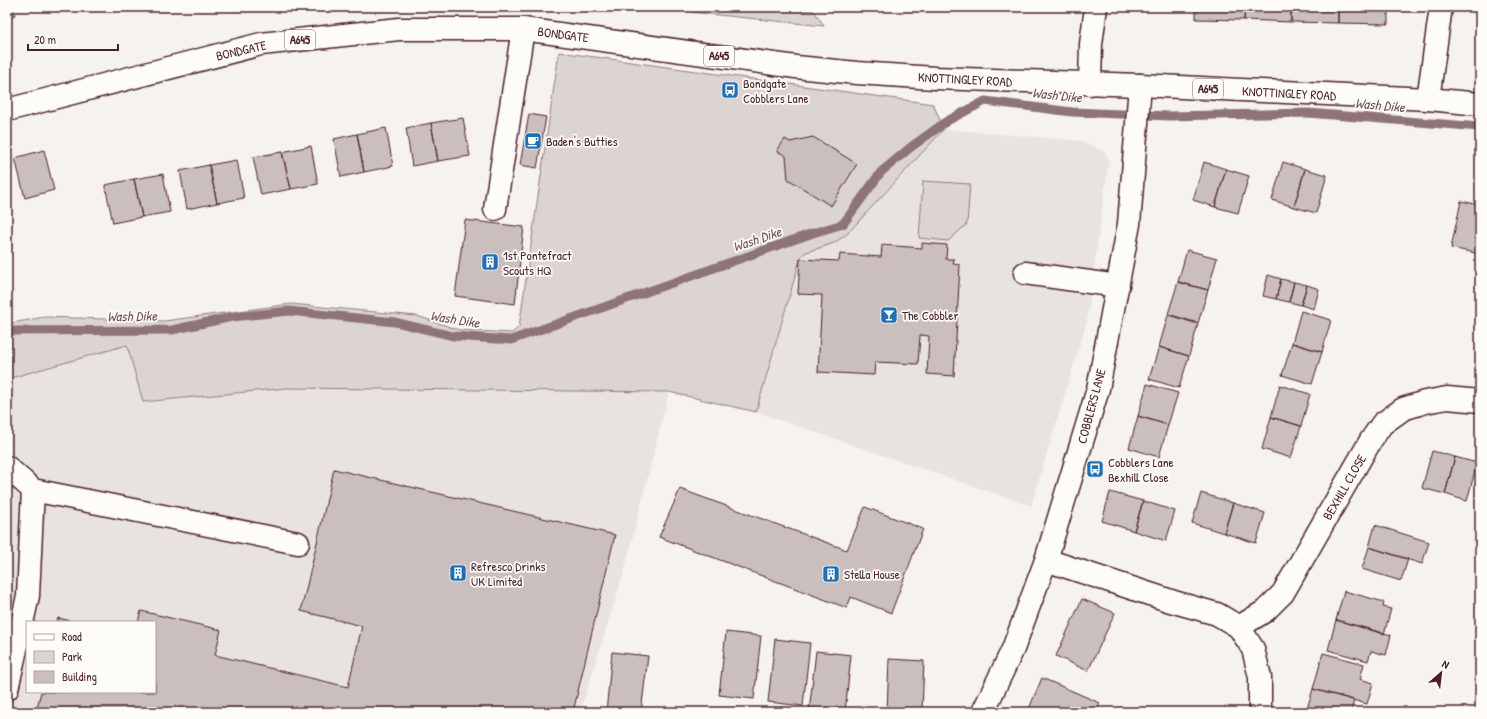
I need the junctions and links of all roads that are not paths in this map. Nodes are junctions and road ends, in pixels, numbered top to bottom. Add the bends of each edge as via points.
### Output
1 (1096, 7) edge
2 (1441, 7) edge
3 (523, 29) junction
4 (601, 39) joint
5 (1090, 84) junction
6 (1140, 85) junction
7 (1428, 98) junction
8 (1480, 104) edge
9 (7, 110) edge
10 (495, 209) dead end
11 (1025, 273) dead end
12 (1118, 286) junction
13 (1480, 401) edge
14 (7, 468) edge
15 (33, 490) junction
16 (298, 543) dead end
17 (1046, 560) junction
18 (1239, 627) junction
19 (7, 689) edge
20 (983, 712) edge
21 (1260, 712) edge

1 - 5 main road via 1091,44
2 - 7 main road
3 - 4 main road, BONDGATE / A645
3 - 9 main road, BONDGATE / A645 via 399,29 261,44
3 - 10 main road
4 - 5 main road, KNOTTINGLEY ROAD / A645 via 796,67 858,73
5 - 6 main road, KNOTTINGLEY ROAD / A645
6 - 7 main road, KNOTTINGLEY ROAD / A645
6 - 12 main road, COBBLERS LANE via 1129,224
7 - 8 main road, KNOTTINGLEY ROAD / A645
11 - 12 main road
12 - 17 main road, COBBLERS LANE via 1098,389
13 - 18 main road, BEXHILL CLOSE via 1447,398 1425,402 1403,409 1382,424 1283,592 1265,611
14 - 15 main road
15 - 16 main road
15 - 19 main road via 28,596
17 - 18 main road via 1218,614
17 - 20 main road, COBBLERS LANE via 1013,649
18 - 21 main road via 1252,649 1260,676

